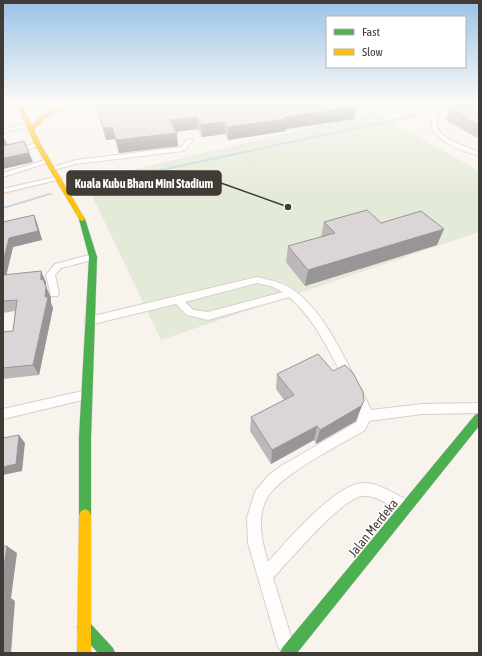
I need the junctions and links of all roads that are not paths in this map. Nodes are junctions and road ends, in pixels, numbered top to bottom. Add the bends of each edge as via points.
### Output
1 (31, 133) edge
2 (437, 133) edge
3 (190, 140) dead end
4 (38, 145) junction
5 (3, 153) edge
6 (479, 154) edge
7 (50, 165) junction
8 (3, 175) edge
9 (59, 178) junction
10 (3, 191) edge
11 (93, 257) junction
12 (291, 293) junction
13 (54, 294) dead end
14 (178, 300) junction
15 (89, 321) junction
16 (88, 395) junction
17 (479, 408) edge
18 (3, 414) edge
19 (366, 416) junction
20 (479, 418) edge
21 (406, 508) junction
22 (265, 576) junction
23 (84, 628) junction
24 (84, 653) edge
25 (108, 653) edge
26 (288, 653) edge

1 - 4 main road
2 - 6 lane
3 - 7 lane via 183,149
4 - 5 lane
4 - 7 main road
7 - 8 lane
7 - 9 main road
9 - 10 lane
9 - 11 main road via 82,218
11 - 13 lane via 58,266 50,276
11 - 15 main road
12 - 14 lane via 269,280 256,280
12 - 14 lane via 208,316 190,313
12 - 19 lane via 317,320 365,405
14 - 15 lane
15 - 16 main road
16 - 18 lane
16 - 23 main road via 85,438
17 - 19 lane via 399,410
19 - 22 lane via 361,426 286,470 261,495 254,518 255,543
20 - 21 main road, Jalan Merdeka
21 - 22 lane via 375,491 361,489 348,494
21 - 26 main road, Jalan Merdeka
22 - 26 lane
23 - 24 main road
23 - 25 main road

